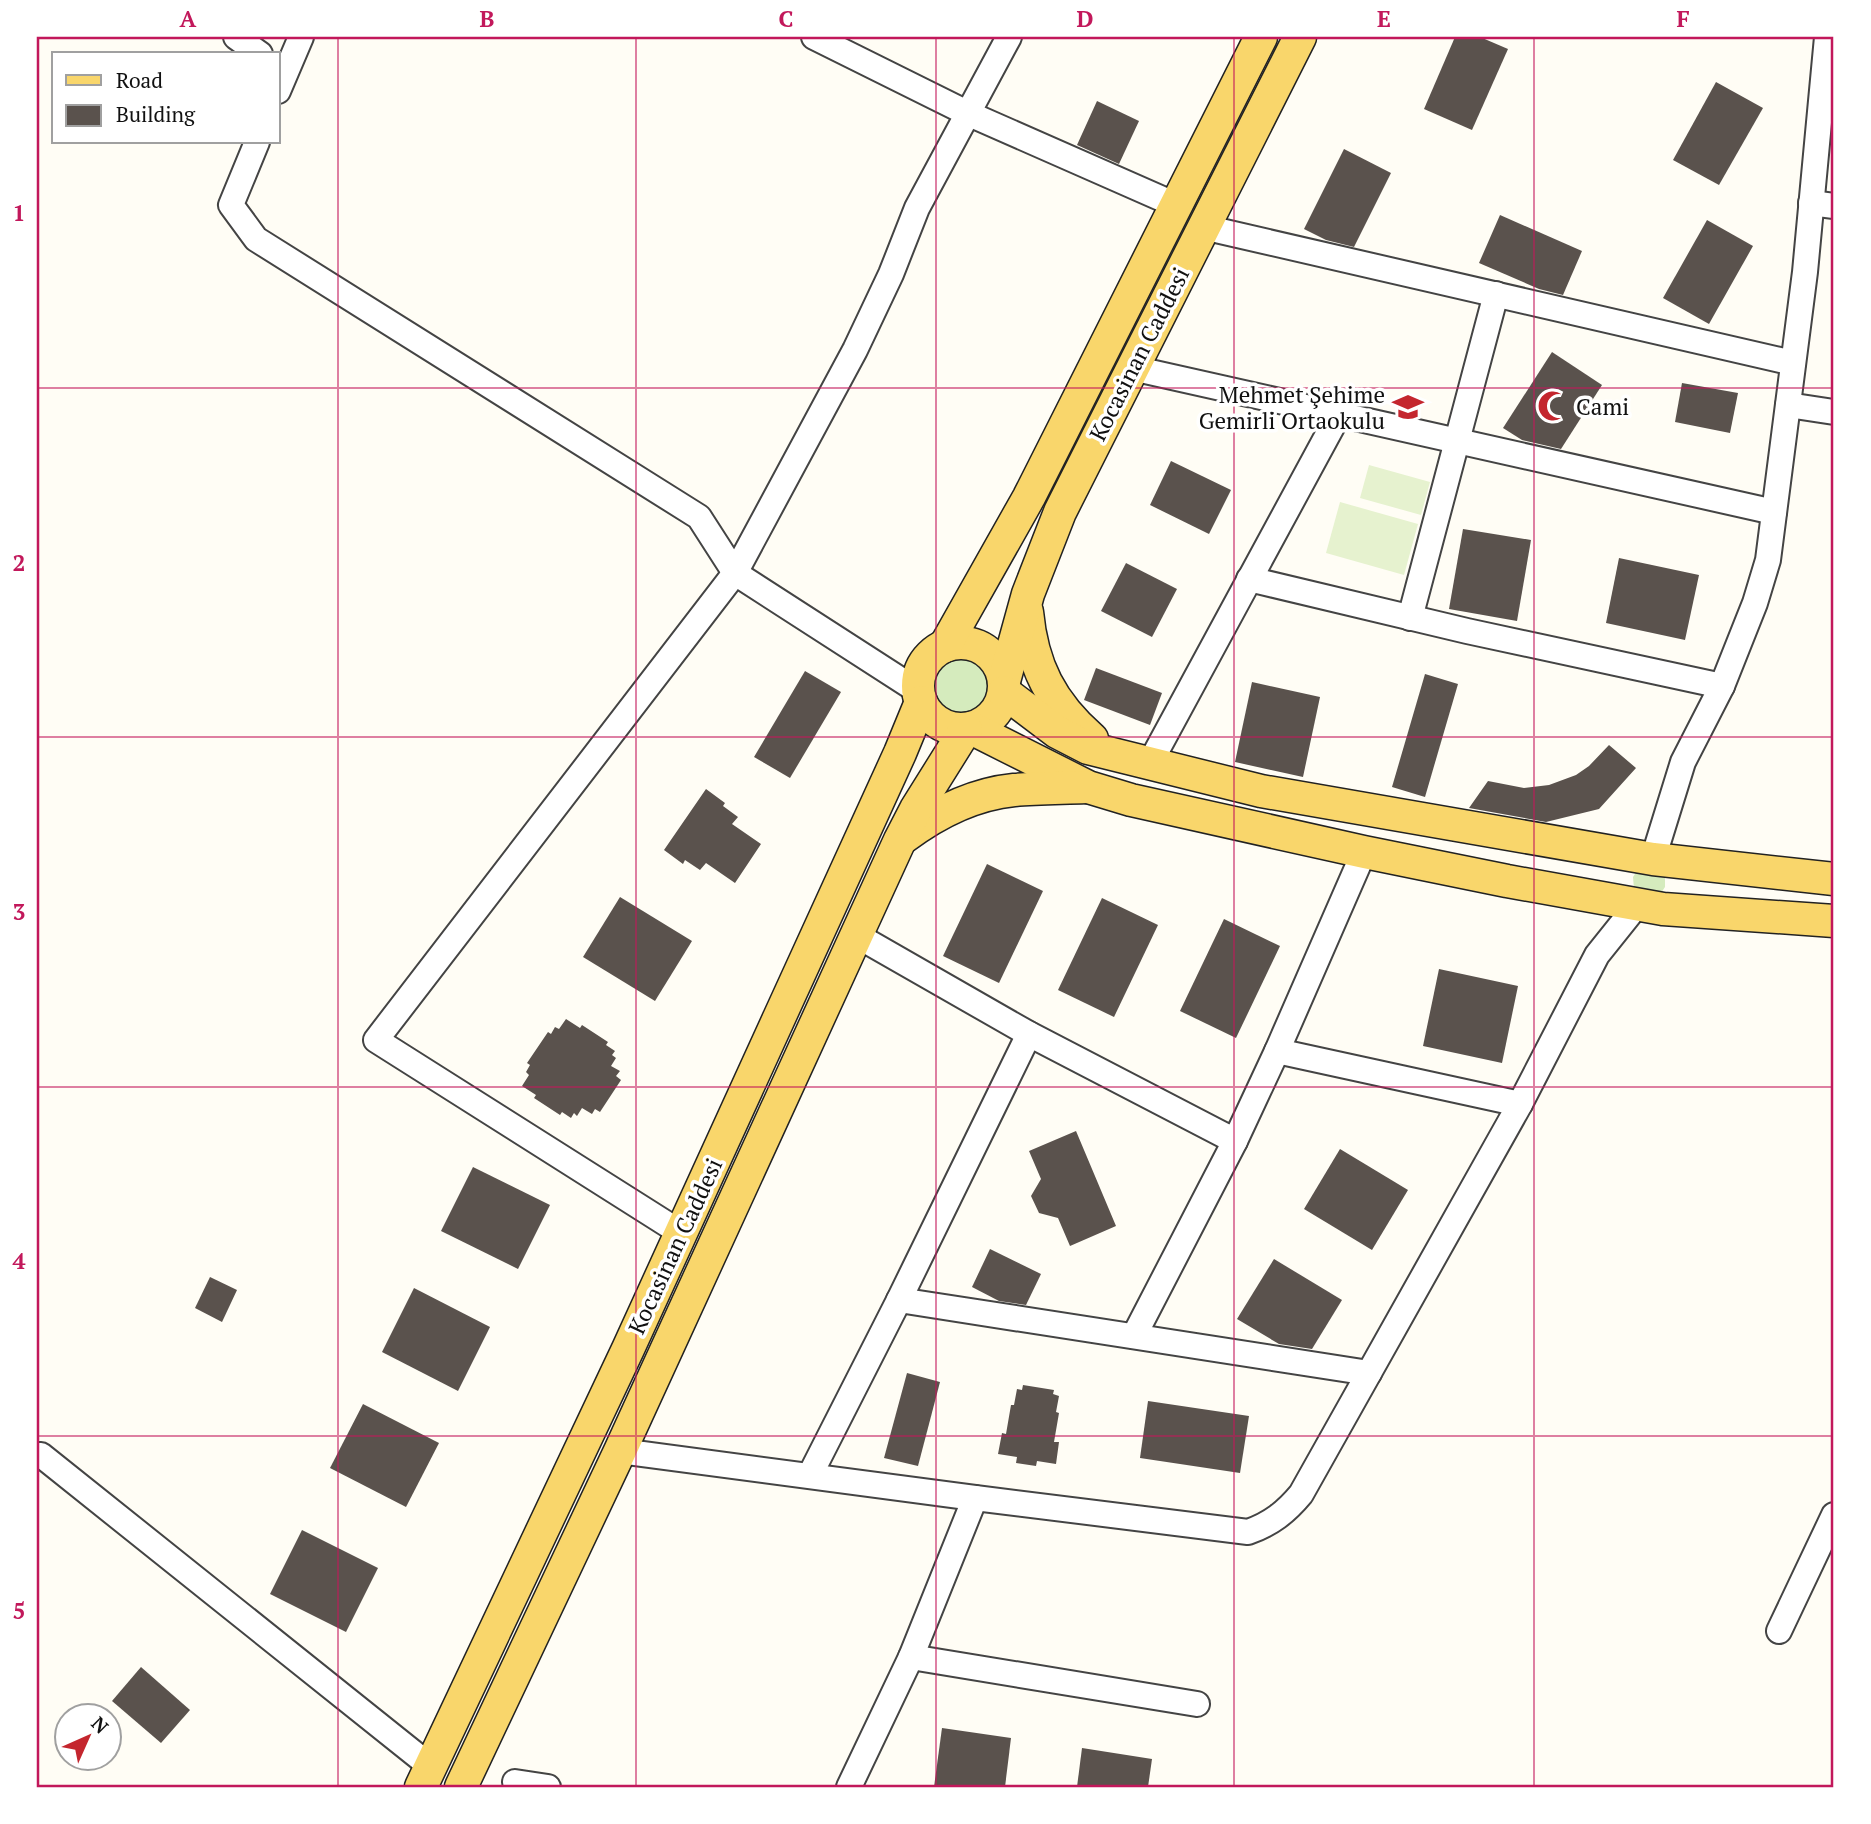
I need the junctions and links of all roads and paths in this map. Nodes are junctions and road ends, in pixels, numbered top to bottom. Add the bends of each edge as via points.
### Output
1 (236, 37) edge
2 (301, 37) edge
3 (814, 37) edge
4 (1009, 37) edge
5 (1261, 37) edge
6 (1300, 37) edge
7 (1827, 37) edge
8 (257, 52) edge
9 (281, 77) edge
10 (967, 113) junction
11 (256, 144) edge
12 (1823, 204) edge
13 (1177, 205) junction
14 (1203, 227) junction
15 (1496, 294) junction
16 (1793, 363) junction
17 (1132, 368) junction
18 (1788, 405) junction
19 (1834, 412) edge
20 (1339, 414) junction
21 (1457, 440) junction
22 (1774, 512) junction
23 (735, 573) junction
24 (1249, 579) junction
25 (1028, 594) junction
26 (1410, 618) junction
27 (945, 646) junction
28 (1722, 686) junction
29 (1004, 687) junction
30 (919, 696) junction
31 (969, 729) junction
32 (1113, 754) junction
33 (1150, 763) junction
34 (1088, 787) junction
35 (900, 840) junction
36 (1364, 852) junction
37 (1653, 859) junction
38 (1834, 879) edge
39 (1650, 907) junction
40 (1834, 921) edge
41 (856, 936) junction
42 (1029, 1034) junction
43 (1277, 1051) junction
44 (1520, 1104) junction
45 (1235, 1141) junction
46 (681, 1233) junction
47 (899, 1300) junction
48 (1134, 1336) junction
49 (1369, 1373) junction
50 (620, 1451) junction
51 (41, 1455) dead end
52 (810, 1475) junction
53 (975, 1498) junction
54 (1834, 1515) edge
55 (1779, 1631) dead end
56 (911, 1657) junction
57 (1197, 1704) dead end
58 (426, 1777) edge
59 (515, 1782) dead end
60 (461, 1787) edge
61 (548, 1787) edge
62 (849, 1787) edge

1 - 8 street
2 - 9 street
3 - 10 street
4 - 10 street
5 - 13 main road, Kocasinan Caddesi
6 - 14 main road, Kocasinan Caddesi
7 - 12 street
10 - 13 street
10 - 23 street via 917,208 855,350
11 - 23 street via 231,205 256,239 699,517
12 - 16 street via 1805,272
13 - 27 main road, Kocasinan Caddesi via 1029,497
14 - 15 street
14 - 17 main road, Kocasinan Caddesi
15 - 16 street
15 - 21 street
16 - 18 street
17 - 20 street
17 - 25 main road, Kocasinan Caddesi via 1078,472
18 - 19 street
18 - 22 street
20 - 21 street
20 - 24 street
21 - 22 street
21 - 26 street
22 - 28 street via 1768,560
23 - 30 street
23 - 46 street via 376,1040
24 - 26 street
24 - 33 street
25 - 29 main road, Kocasinan Caddesi
25 - 32 main road via 1032,647 1044,680 1077,726
26 - 28 street
27 - 29 main road via 967,643 988,652 1001,670
27 - 30 main road via 921,669
28 - 37 street via 1683,762
29 - 31 main road via 995,713
29 - 32 main road via 1049,727 1088,748
30 - 31 main road via 926,712 944,726
30 - 46 main road, Kocasinan Caddesi via 889,778
31 - 34 main road
31 - 35 main road, Kocasinan Caddesi
32 - 33 main road
33 - 37 main road via 1261,791
34 - 35 main road via 993,793 936,815
34 - 36 main road
35 - 41 main road, Kocasinan Caddesi
36 - 39 main road
36 - 43 street
37 - 38 main road
37 - 39 main road via 1637,862 1626,876 1631,900
39 - 40 main road
39 - 44 street via 1597,955
41 - 42 street
41 - 50 main road, Kocasinan Caddesi
42 - 45 street
42 - 47 street
43 - 44 street
43 - 45 street
44 - 49 street
45 - 48 street
46 - 58 main road, Kocasinan Caddesi
47 - 48 street
47 - 52 street
48 - 49 street
49 - 53 street via 1301,1494 1280,1516 1248,1532
50 - 52 street
50 - 60 main road, Kocasinan Caddesi
51 - 58 street
52 - 53 street
53 - 56 street
54 - 55 street
56 - 57 street
56 - 62 street
59 - 61 street

